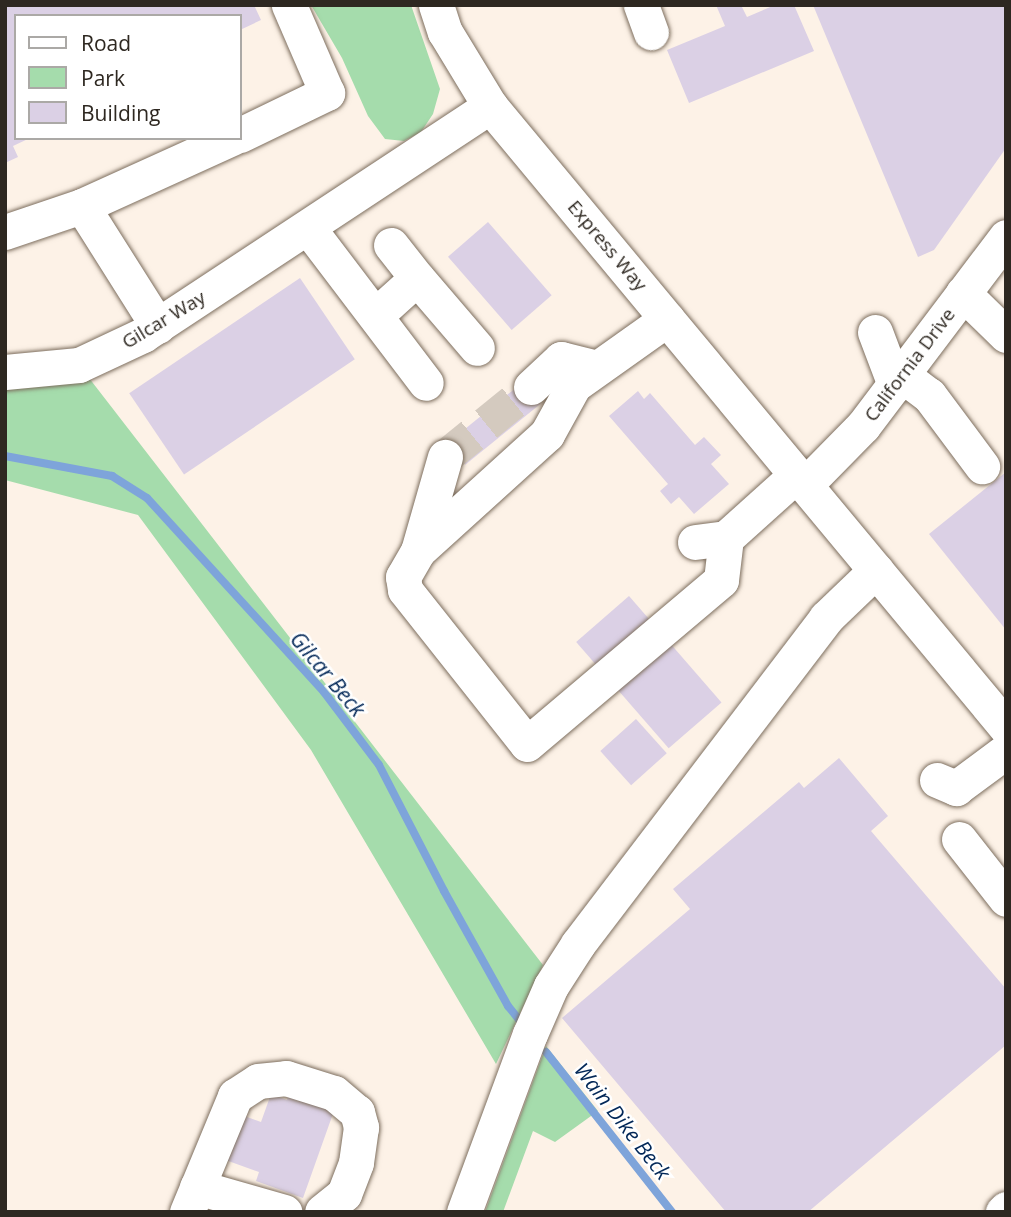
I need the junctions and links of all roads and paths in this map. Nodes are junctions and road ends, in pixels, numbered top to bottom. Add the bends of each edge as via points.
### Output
1 (289, 5) edge
2 (436, 5) edge
3 (490, 106) junction
4 (242, 134) edge
5 (228, 140) edge
6 (82, 206) junction
7 (309, 229) junction
8 (5, 232) edge
9 (1006, 237) edge
10 (391, 245) dead end
11 (417, 278) junction
12 (963, 293) junction
13 (376, 315) junction
14 (667, 319) junction
15 (158, 326) junction
16 (875, 332) dead end
17 (1006, 335) edge
18 (477, 348) dead end
19 (597, 368) junction
20 (5, 372) edge
21 (898, 380) junction
22 (426, 383) dead end
23 (531, 387) tunnel mouth
24 (445, 457) tunnel mouth
25 (982, 466) dead end
26 (801, 480) junction
27 (418, 551) junction
28 (876, 570) junction
29 (1006, 727) edge
30 (1006, 751) edge
31 (937, 780) dead end
32 (958, 839) dead end
33 (1006, 898) edge
34 (192, 1199) edge
35 (284, 1212) edge
36 (322, 1212) edge
37 (464, 1212) edge

1 - 4 street via 327,93
2 - 3 street, Express Way via 445,32
3 - 7 street, Gilcar Way
3 - 14 street, Express Way
5 - 6 street
6 - 8 street
6 - 15 street
7 - 13 street
7 - 15 street, Gilcar Way
9 - 12 street, California Drive
10 - 11 street
11 - 13 street
11 - 18 street
12 - 17 street
12 - 21 street, California Drive
13 - 22 street
14 - 19 street
14 - 26 street, Express Way
15 - 20 street, Gilcar Way via 79,365
16 - 21 street
19 - 23 street via 561,359
19 - 27 street via 574,385 547,435
21 - 25 street via 929,395
21 - 26 street, California Drive via 863,426
24 - 27 street
26 - 27 street, California Drive via 711,540 721,580 527,744 405,590 403,577
26 - 28 street
28 - 29 street
28 - 37 street via 826,618 608,902 558,975 530,1034
30 - 31 street via 956,788
32 - 33 street
34 - 35 street
34 - 36 street via 236,1096 258,1081 302,1081 348,1101 360,1126 356,1163 344,1194

